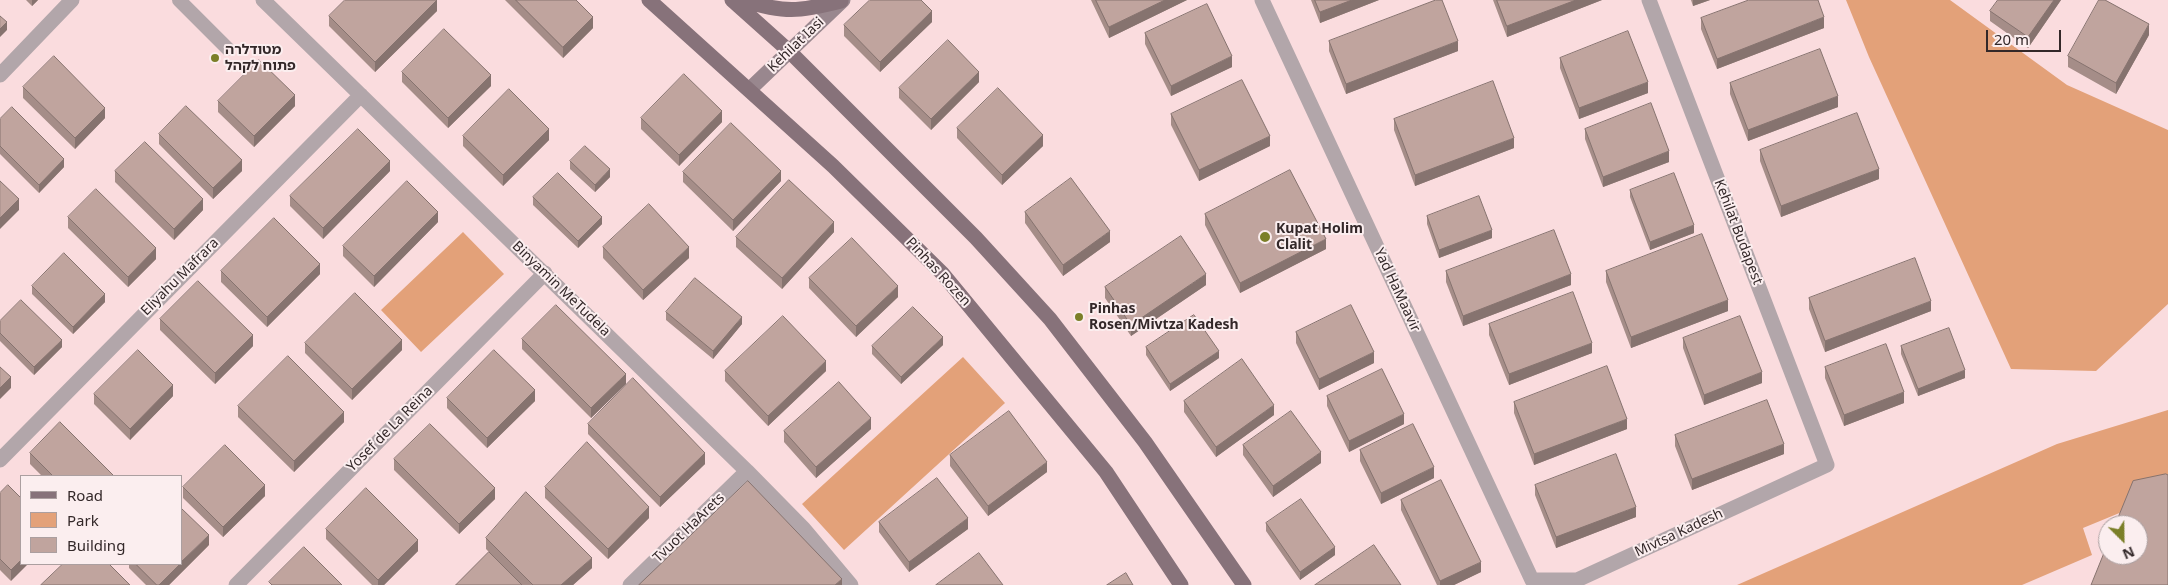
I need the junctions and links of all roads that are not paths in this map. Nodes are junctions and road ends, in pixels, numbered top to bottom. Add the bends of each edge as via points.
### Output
1 (72, 0) edge
2 (179, 0) edge
3 (263, 0) edge
4 (649, 0) edge
5 (732, 0) edge
6 (742, 0) edge
7 (1262, 0) edge
8 (1649, 0) edge
9 (842, 1) edge
10 (228, 49) dead end
11 (789, 51) junction
12 (0, 75) edge
13 (750, 90) junction
14 (361, 95) junction
15 (545, 273) junction
16 (0, 460) edge
17 (1827, 465) joint
18 (747, 471) junction
19 (1530, 583) edge
20 (236, 585) edge
21 (630, 585) edge
22 (851, 585) edge
23 (1181, 585) edge
24 (1244, 585) edge

1 - 12 street
2 - 10 lane
3 - 14 street, Binyamin MeTudela
4 - 13 main road, Pinhas Rozen
5 - 11 main road
6 - 9 main road via 772,9 794,11
7 - 19 street, Yad HaMaavir
8 - 17 street, Kehilat Budapest
9 - 11 street, Kehilat Iasi
11 - 13 street, Kehilat Iasi
11 - 24 main road via 976,238 1050,319 1145,442
13 - 23 main road, Pinhas Rozen via 834,166 942,273 1106,472
14 - 15 street, Binyamin MeTudela
14 - 16 street, Eliyahu Mafrara
15 - 18 street, Binyamin MeTudela
15 - 20 street, Yosef de La Reina
17 - 19 street, Mivtsa Kadesh via 1576,580
18 - 21 street, Tvuot HaArets
18 - 22 street, Binyamin MeTudela via 804,529

